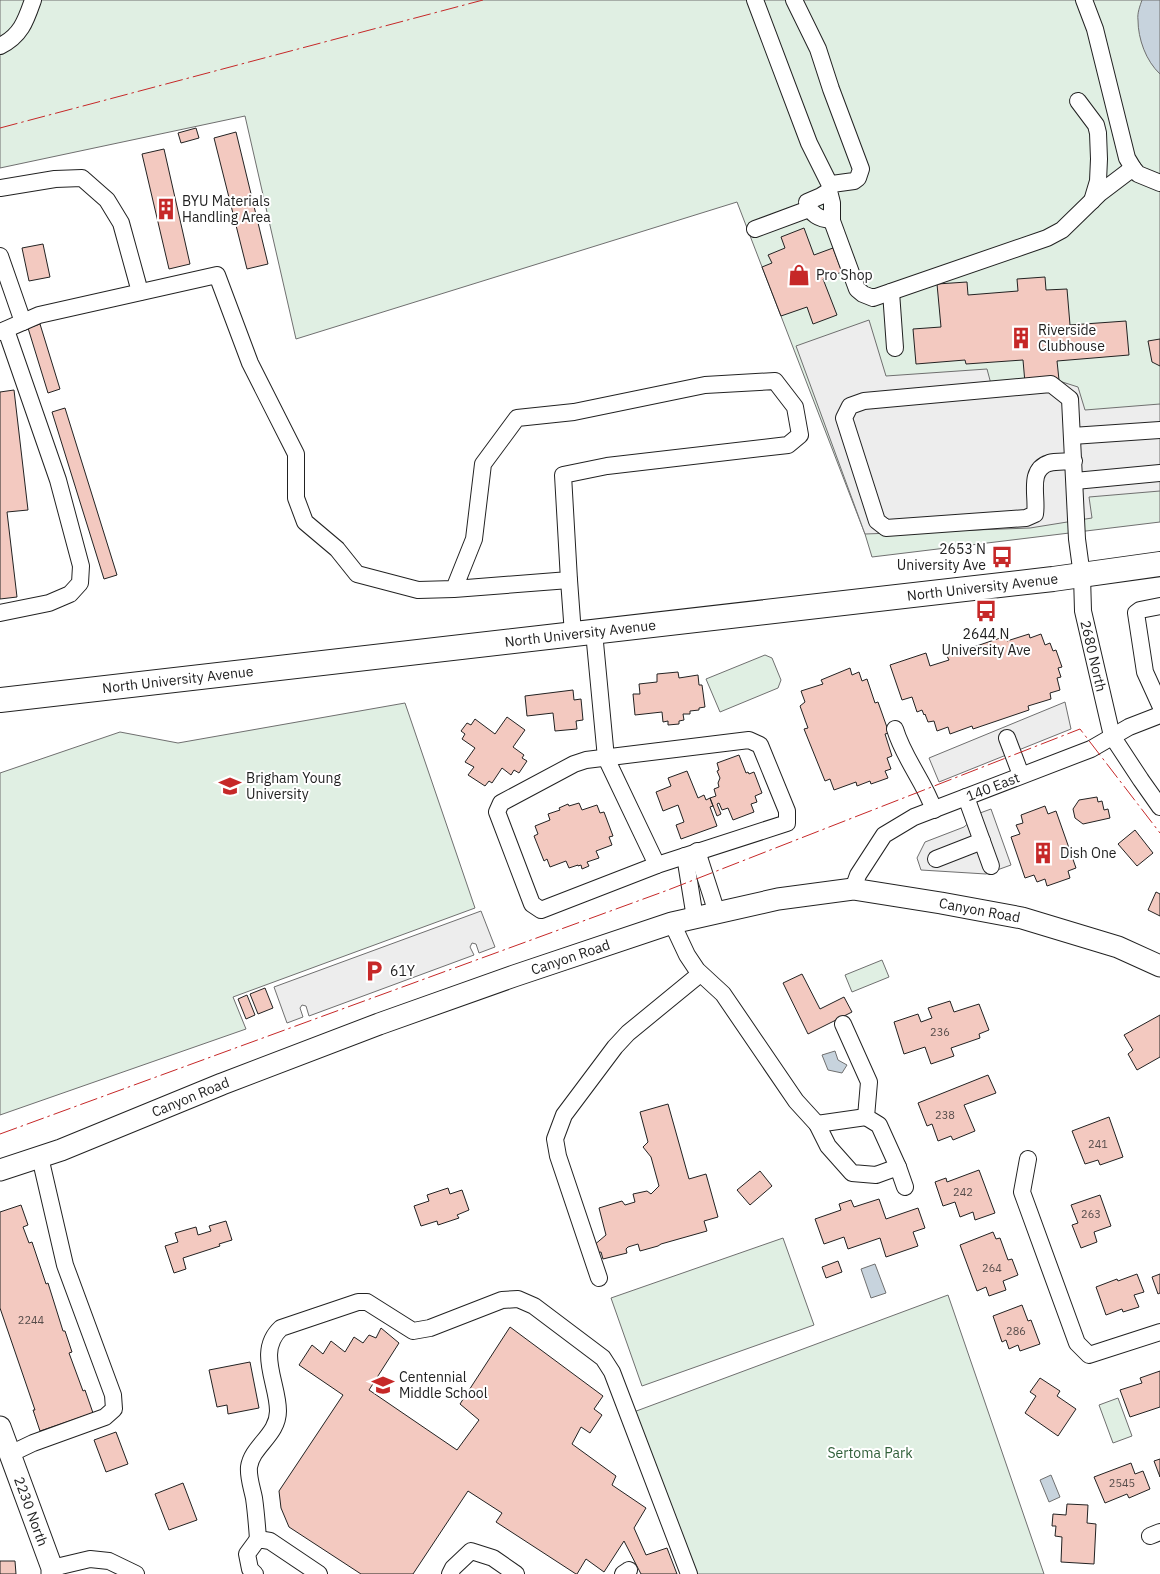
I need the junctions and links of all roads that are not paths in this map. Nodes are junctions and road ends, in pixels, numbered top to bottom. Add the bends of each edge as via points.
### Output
1 (33, 0) edge
2 (755, 0) edge
3 (794, 0) edge
4 (1084, 0) edge
5 (0, 46) edge
6 (1078, 101) dead end
7 (1133, 168) junction
8 (1160, 183) edge
9 (830, 187) junction
10 (0, 188) edge
11 (1092, 201) junction
12 (810, 209) junction
13 (832, 220) junction
14 (755, 229) dead end
15 (0, 256) edge
16 (140, 292) junction
17 (891, 292) junction
18 (22, 322) junction
19 (3, 331) edge
20 (895, 348) dead end
21 (1160, 430) edge
22 (1072, 436) junction
23 (1074, 461) junction
24 (1160, 473) edge
25 (1075, 481) junction
26 (1160, 564) edge
27 (1082, 576) junction
28 (569, 580) junction
29 (454, 589) junction
30 (1160, 606) edge
31 (0, 613) edge
32 (584, 633) junction
33 (0, 700) edge
34 (1160, 705) edge
35 (1160, 715) edge
36 (895, 729) dead end
37 (1112, 736) junction
38 (1006, 738) dead end
39 (606, 758) junction
40 (1021, 775) junction
41 (966, 797) junction
42 (1160, 807) edge
43 (934, 810) junction
44 (982, 841) junction
45 (691, 854) junction
46 (936, 859) dead end
47 (657, 865) junction
48 (991, 866) dead end
49 (853, 889) junction
50 (717, 913) junction
51 (695, 918) junction
52 (672, 923) junction
53 (1160, 966) edge
54 (700, 974) junction
55 (843, 1024) dead end
56 (866, 1117) junction
57 (817, 1124) junction
58 (40, 1157) junction
59 (1028, 1159) dead end
60 (898, 1167) junction
61 (0, 1170) edge
62 (905, 1187) dead end
63 (599, 1278) dead end
64 (1160, 1332) edge
65 (0, 1427) edge
66 (10, 1454) junction
67 (258, 1540) junction
68 (52, 1571) edge
69 (136, 1574) edge
70 (256, 1574) edge
71 (319, 1574) edge
72 (450, 1574) edge
73 (516, 1574) edge
74 (689, 1574) edge

1 - 5 street via 25,24 10,41
2 - 9 street via 809,143
3 - 9 street via 818,49 864,176
4 - 7 street via 1095,29 1127,158
6 - 11 street via 1096,125 1098,133 1100,159
7 - 8 street via 1138,174
7 - 11 street
9 - 12 street via 821,196 807,202
9 - 13 street
10 - 16 street via 82,178 107,200 121,223
11 - 17 street via 1062,230 1047,238
12 - 13 street via 819,218
12 - 14 street
13 - 17 street via 857,289 873,298
15 - 18 street
16 - 18 street via 39,315
16 - 29 street via 217,275 250,363 296,454 296,498 306,522 337,549 357,574 418,590
17 - 20 street
18 - 19 street
19 - 31 street via 58,480 81,566 80,583 70,594 49,603
21 - 22 street
22 - 23 street, 2680 North
22 - 23 street, 2680 North via 1070,399 1051,384 864,401 850,406 844,418 877,521 886,528 1026,518 1035,514 1038,470 1049,463
23 - 25 street, 2680 North
24 - 25 street
25 - 27 street, 2680 North
26 - 27 highway, North University Avenue
27 - 32 highway, North University Avenue
27 - 37 street, 2680 North via 1083,610
28 - 29 street
28 - 29 street via 563,475 607,466 788,445 800,436 795,407 775,381 704,385 574,412 516,418 483,464 474,539
28 - 32 street
30 - 34 street via 1136,613 1145,672
32 - 33 highway, North University Avenue
32 - 39 street
35 - 37 street, 140 East
36 - 43 street via 905,756 928,793
37 - 40 street, 140 East via 1091,749
37 - 42 street
38 - 40 street
39 - 45 street via 749,740 760,745 787,811 787,823
39 - 47 street
39 - 47 street via 574,764 502,803 497,812 532,904 541,910
40 - 41 street, 140 East
41 - 43 street, 140 East
41 - 44 street
43 - 49 street, 140 East via 914,817 884,835 858,875
44 - 46 street
44 - 48 street
45 - 47 street
45 - 50 street
45 - 51 street
49 - 50 main road, Canyon Road via 778,899
49 - 53 main road, Canyon Road via 1022,918 1118,947
50 - 51 main road, Canyon Road
51 - 52 main road, Canyon Road
52 - 54 street
52 - 58 main road, Canyon Road via 379,1024
54 - 57 street via 722,994 796,1100
54 - 63 street via 615,1047 564,1114 555,1139
55 - 56 street via 869,1082
56 - 57 street
56 - 60 street via 879,1125
57 - 60 street via 828,1146 852,1173 876,1175
58 - 61 main road, Canyon Road
58 - 66 street via 64,1265 113,1395 114,1409 105,1417
59 - 64 street via 1022,1192 1077,1343 1090,1355
60 - 62 street
65 - 66 main road, 2230 North
66 - 68 main road, 2230 North
67 - 70 street via 247,1554 250,1569
67 - 71 street via 270,1541
67 - 74 street via 249,1473 254,1454 276,1425 277,1396 268,1359 270,1343 281,1328 358,1302 367,1302 413,1331 430,1328 502,1300 518,1300 534,1306 603,1358 612,1372
68 - 69 street via 90,1559 109,1561
72 - 73 street via 471,1551 493,1558

